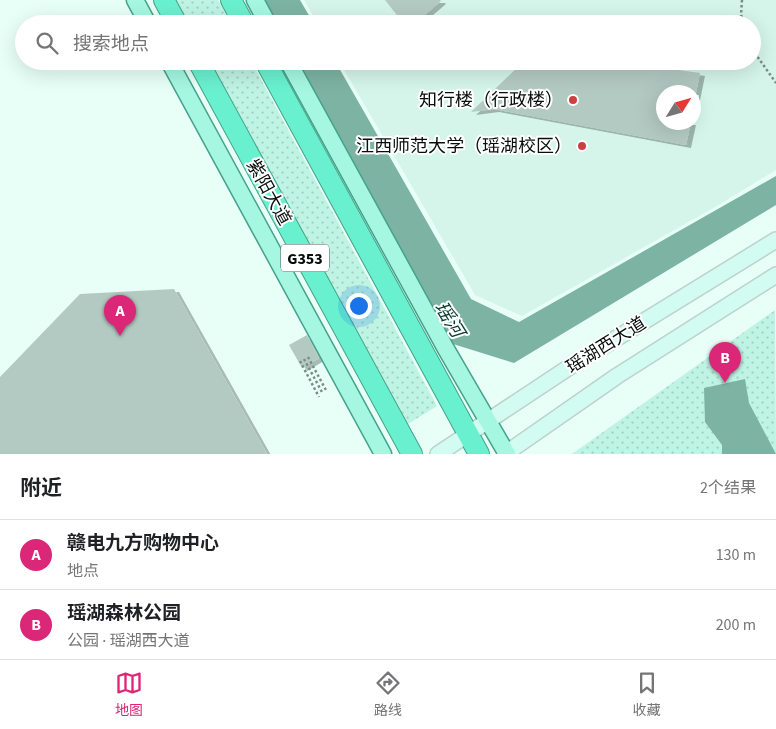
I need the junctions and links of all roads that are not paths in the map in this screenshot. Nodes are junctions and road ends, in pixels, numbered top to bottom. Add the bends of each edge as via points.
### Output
1 (135, 0) edge
2 (164, 0) edge
3 (232, 0) edge
4 (255, 0) edge
5 (143, 15) edge
6 (172, 15) edge
7 (240, 15) edge
8 (263, 15) edge
9 (173, 70) edge
10 (203, 70) edge
11 (270, 70) edge
12 (293, 70) edge
13 (776, 240) edge
14 (776, 274) edge
15 (489, 422) junction
16 (468, 435) junction
17 (383, 454) edge
18 (412, 454) edge
19 (438, 454) edge
20 (479, 454) edge
21 (506, 454) edge

1 - 5 main road
2 - 6 highway
3 - 7 highway
4 - 8 main road
9 - 17 main road
10 - 18 highway, 紫阳大道 / G353
11 - 16 highway
12 - 15 main road
13 - 15 main road, 瑶湖西大道 via 568,368
14 - 21 main road, 瑶湖西大道 via 617,376
15 - 16 main road, 瑶湖西大道
15 - 21 main road
16 - 19 main road, 瑶湖西大道
16 - 20 highway

